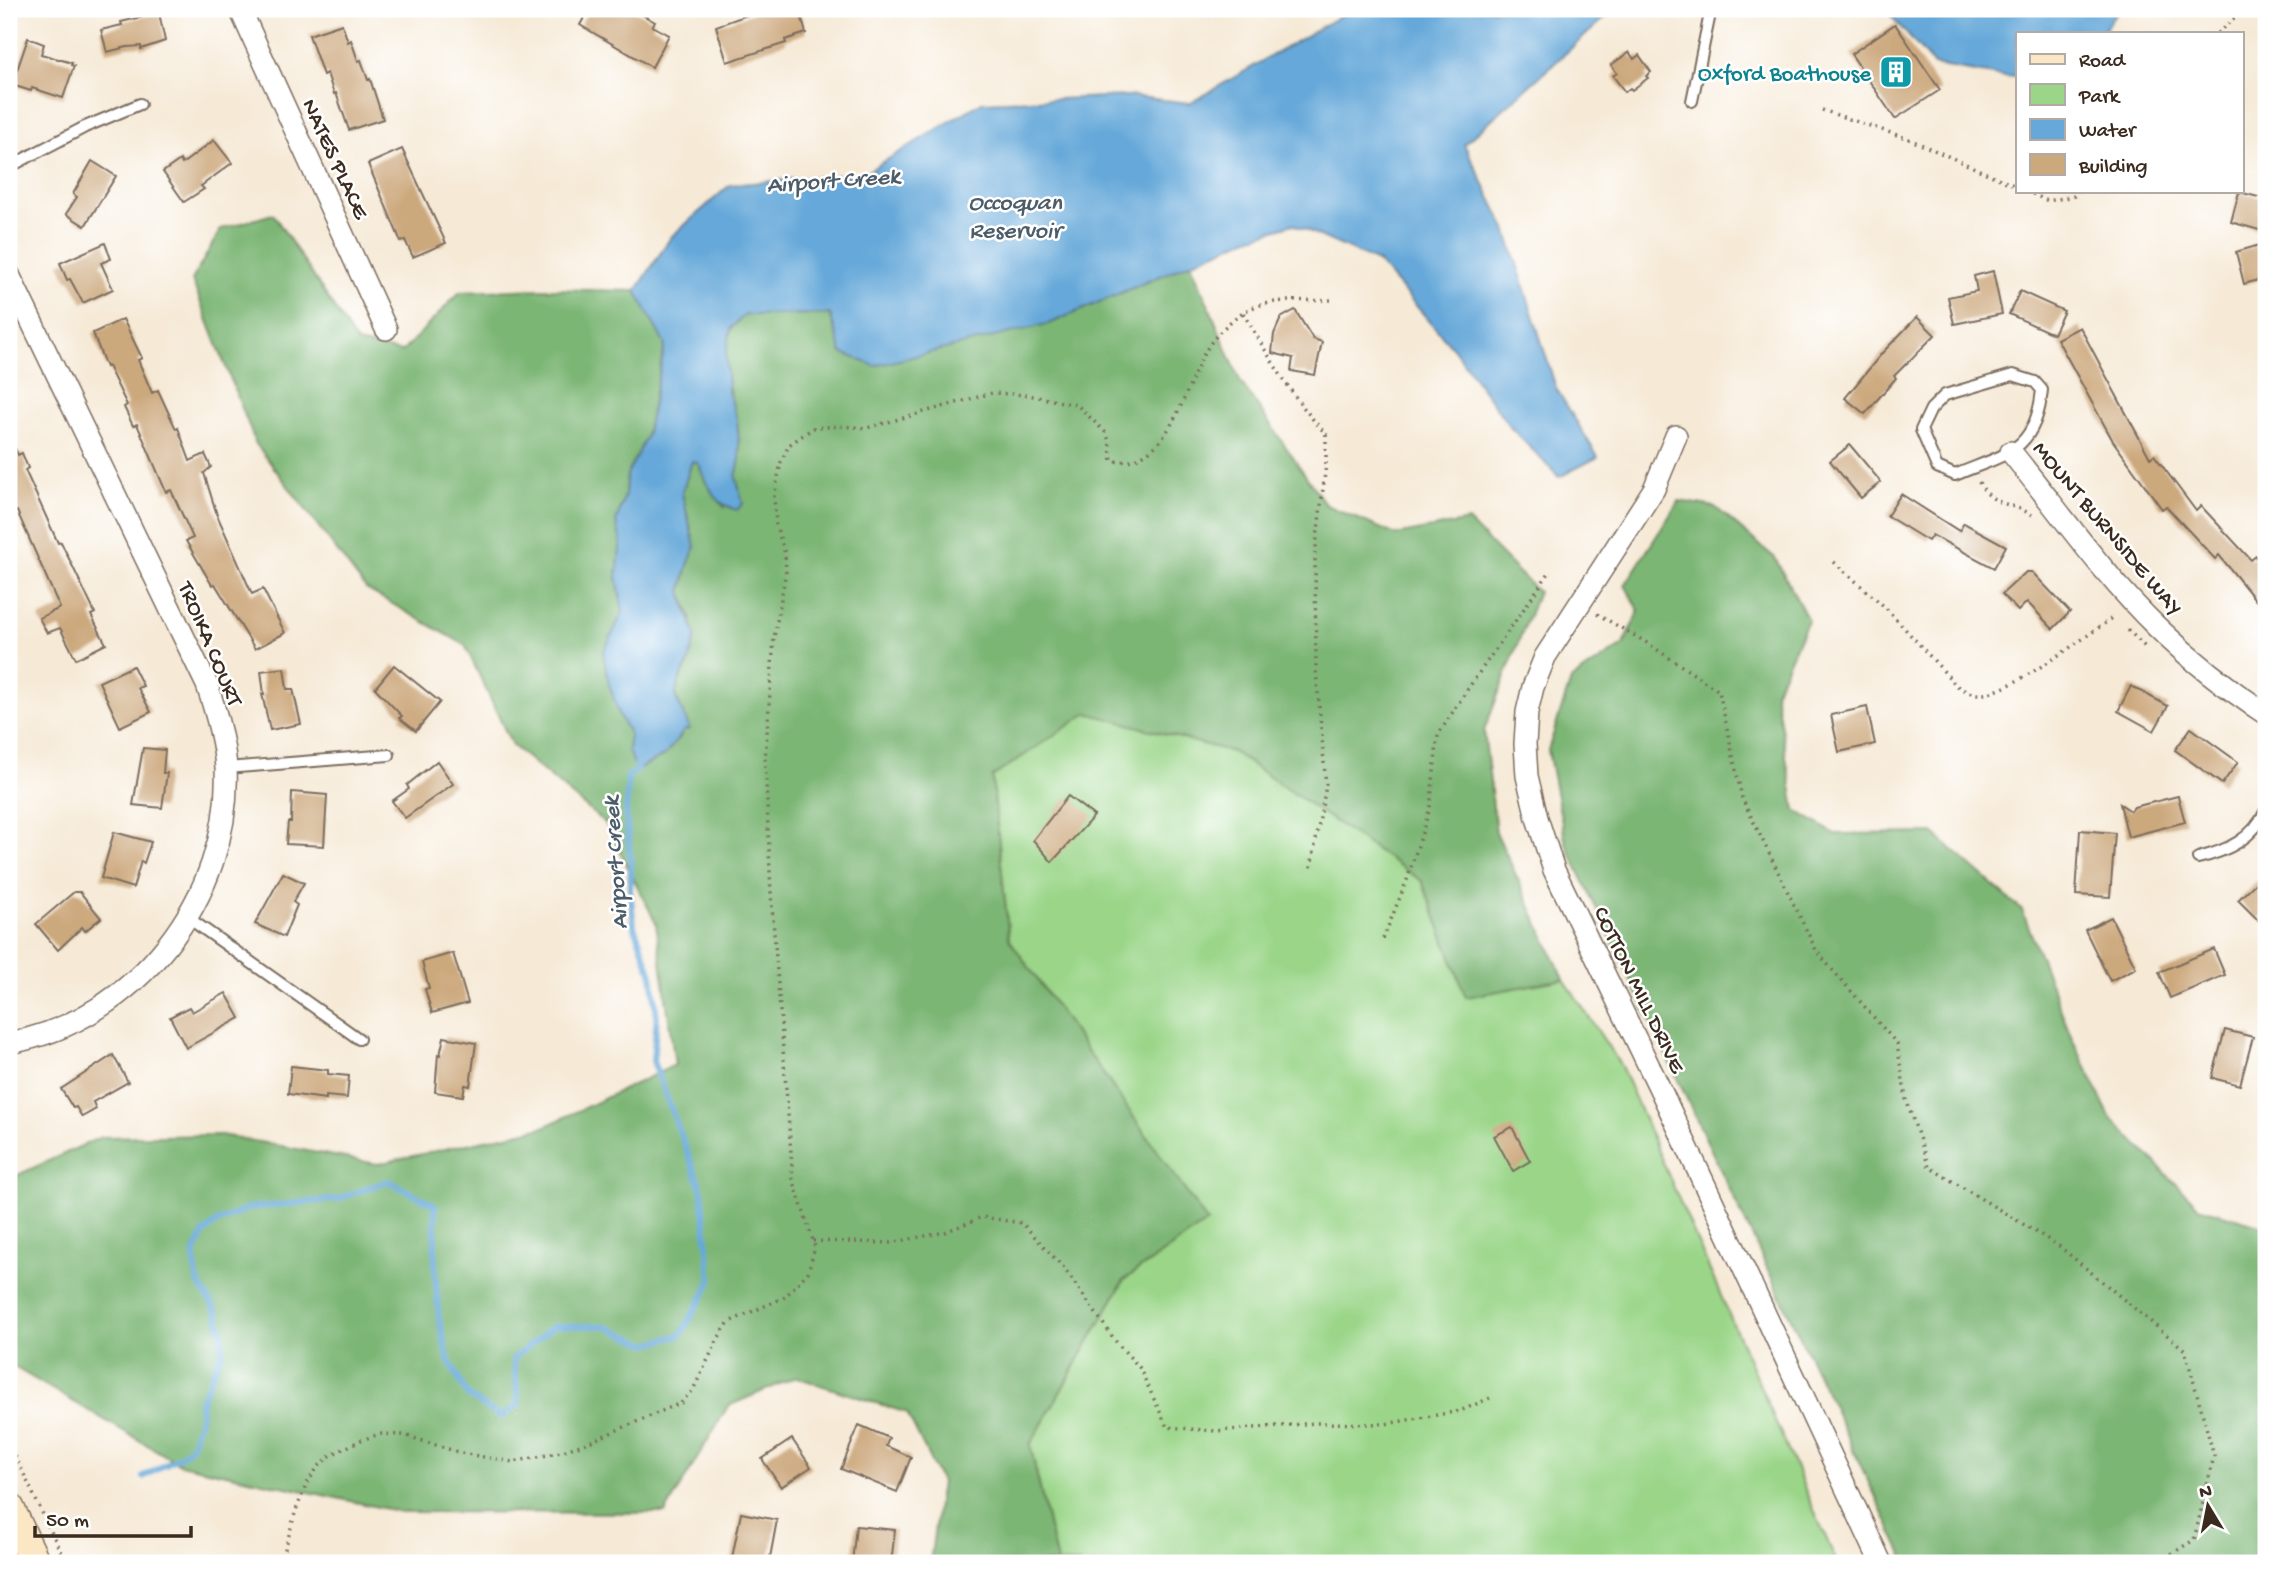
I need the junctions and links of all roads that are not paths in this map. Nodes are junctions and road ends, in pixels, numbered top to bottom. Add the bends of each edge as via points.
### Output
1 (240, 9) edge
2 (1711, 9) edge
3 (1692, 101) dead end
4 (141, 104) dead end
5 (9, 167) edge
6 (9, 275) edge
7 (386, 330) dead end
8 (1676, 436) dead end
9 (2011, 452) junction
10 (2266, 714) edge
11 (389, 755) dead end
12 (226, 768) junction
13 (2266, 810) edge
14 (2198, 858) dead end
15 (187, 917) junction
16 (359, 1039) dead end
17 (9, 1043) edge
18 (9, 1508) edge
19 (35, 1563) edge
20 (1881, 1563) edge

1 - 7 street, NATES PLACE
2 - 3 lane
4 - 5 lane
6 - 12 street, TROIKA COURT via 207,685
8 - 20 street, COTTON MILL DRIVE via 1654,489 1545,657 1528,712 1527,776 1555,870
9 - 9 lane via 1955,475 1937,467 1921,430 1945,395 2013,375 2035,382 2042,390 2041,407 2029,437
9 - 10 street, MOUNT BURNSIDE WAY via 2157,627
11 - 12 lane
12 - 15 street, TROIKA COURT via 223,822 212,864
13 - 14 lane via 2251,833 2235,846
15 - 16 lane
15 - 17 street, TROIKA COURT via 158,957 98,1009 60,1028
18 - 19 street

